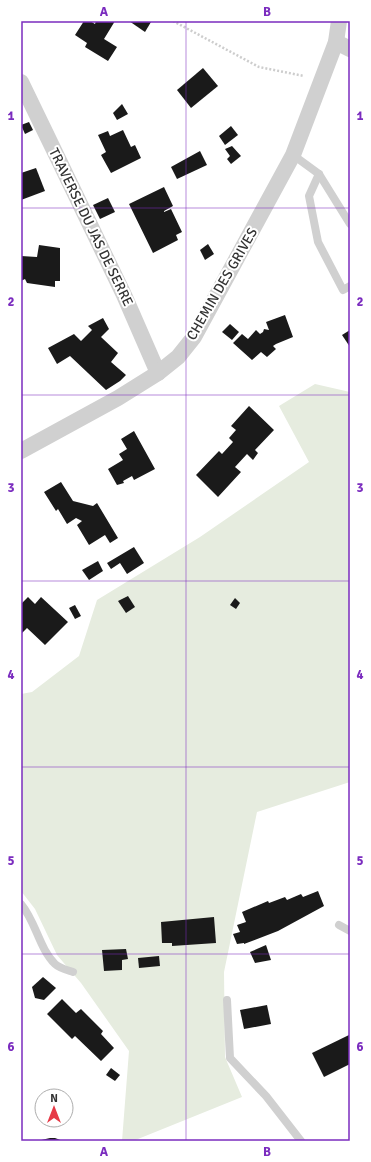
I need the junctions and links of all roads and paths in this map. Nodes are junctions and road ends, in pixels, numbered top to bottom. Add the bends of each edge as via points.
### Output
1 (173, 21) edge
2 (339, 21) edge
3 (343, 46) edge
4 (329, 62) junction
5 (21, 82) edge
6 (293, 155) junction
7 (319, 174) junction
8 (350, 224) edge
9 (350, 286) edge
10 (158, 373) junction
11 (21, 451) edge
12 (21, 904) edge
13 (339, 925) dead end
14 (350, 931) edge
15 (72, 972) dead end
16 (227, 1000) dead end
17 (301, 1141) edge

1 - 4 path via 259,67 304,76
2 - 3 street, CHEMIN DES GRIVES
3 - 4 street, CHEMIN DES GRIVES
4 - 6 street, CHEMIN DES GRIVES
5 - 10 street, TRAVERSE DU JAS DE SERRE via 124,295
6 - 7 lane
6 - 10 street, CHEMIN DES GRIVES via 194,337 178,356
7 - 8 lane
7 - 9 lane via 309,196 318,242 343,290
10 - 11 street, CHEMIN DES GRIVES
12 - 15 lane via 28,912 56,966
13 - 14 lane
16 - 17 lane via 230,1058 266,1096

